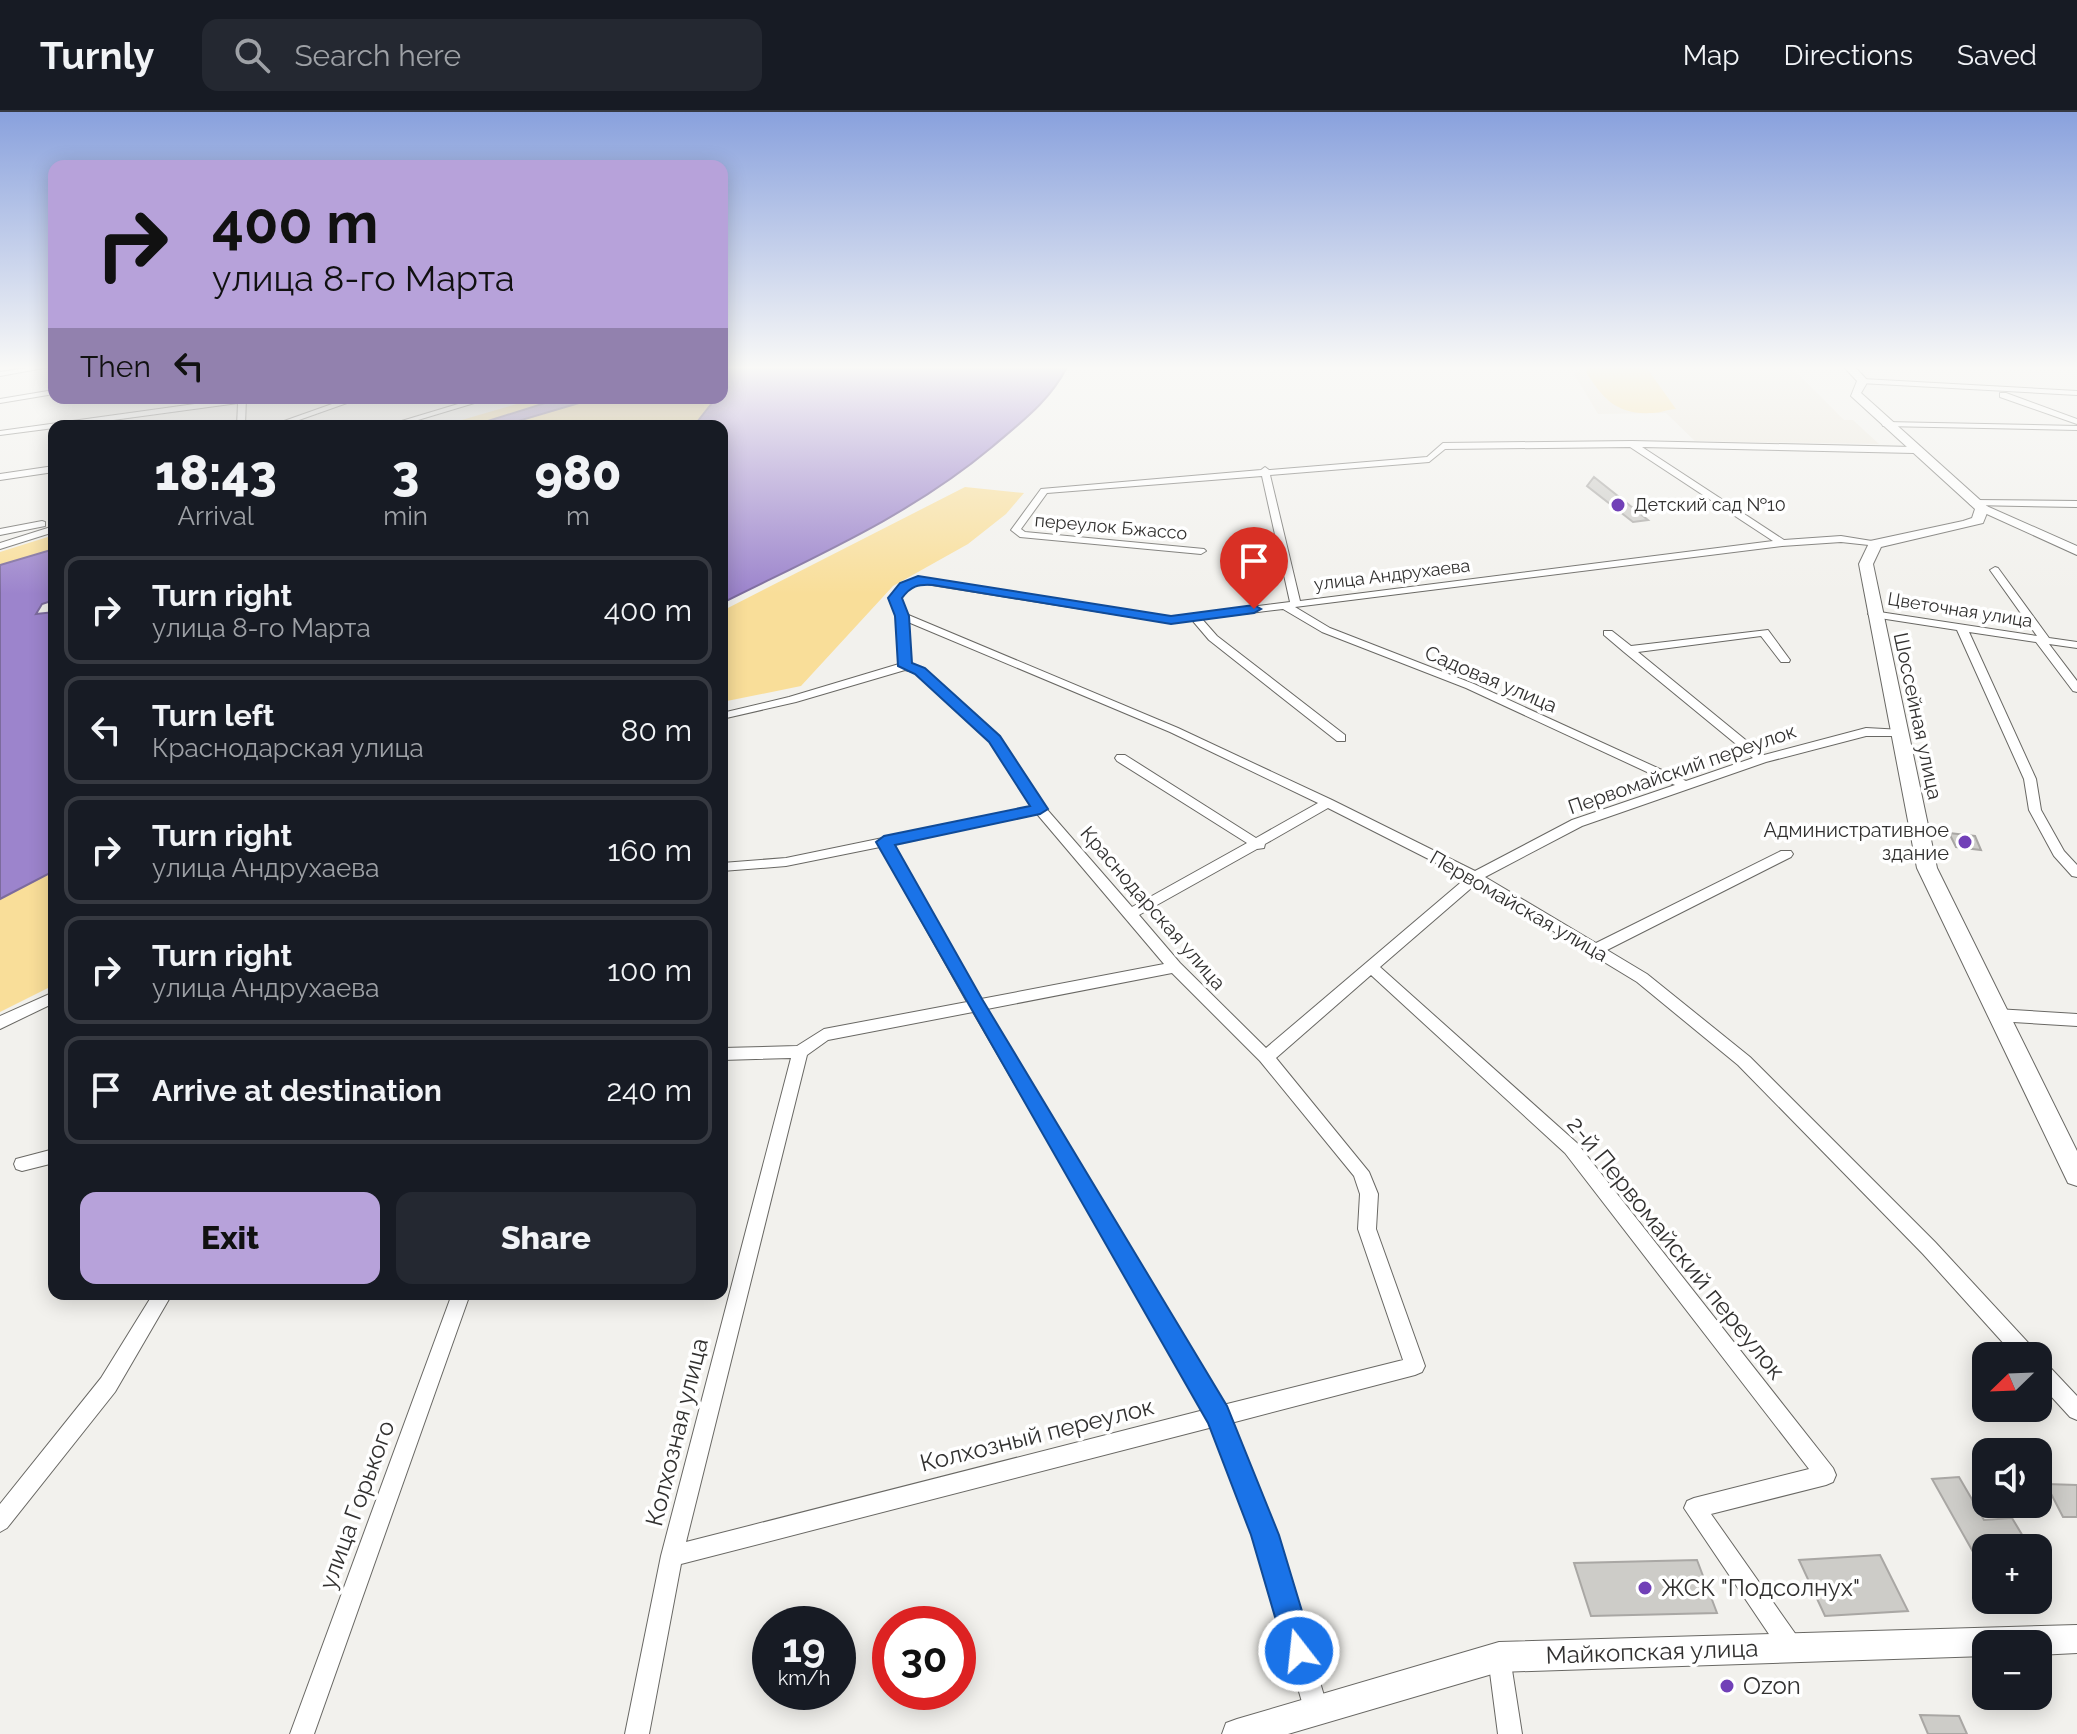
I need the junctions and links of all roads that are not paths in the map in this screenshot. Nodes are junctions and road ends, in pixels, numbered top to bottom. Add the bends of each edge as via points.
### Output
1 (1906, 443) edge
2 (1632, 444) junction
3 (1914, 450) junction
4 (48, 470) edge
5 (1265, 470) junction
6 (0, 477) edge
7 (2077, 504) edge
8 (1978, 505) junction
9 (48, 521) edge
10 (48, 531) edge
11 (0, 532) edge
12 (1782, 543) junction
13 (1875, 544) junction
14 (0, 546) edge
15 (1201, 551) dead end
16 (2077, 551) edge
17 (1995, 570) dead end
18 (1290, 605) junction
19 (1873, 614) junction
20 (902, 616) junction
21 (1195, 617) junction
22 (1962, 629) junction
23 (1608, 633) dead end
24 (2044, 641) junction
25 (2077, 645) edge
26 (1628, 650) junction
27 (1785, 660) dead end
28 (905, 666) junction
29 (2077, 689) edge
30 (728, 715) edge
31 (1899, 732) junction
32 (1341, 738) dead end
33 (1121, 758) dead end
34 (1762, 759) junction
35 (1685, 785) junction
36 (1328, 803) junction
37 (1040, 809) junction
38 (884, 842) junction
39 (1259, 845) junction
40 (1786, 854) dead end
41 (728, 867) edge
42 (2077, 873) edge
43 (1475, 877) junction
44 (1130, 914) junction
45 (1595, 950) junction
46 (1370, 966) junction
47 (1175, 967) junction
48 (48, 1000) edge
49 (976, 1004) junction
50 (1996, 1015) junction
51 (2077, 1020) edge
52 (0, 1023) edge
53 (800, 1052) junction
54 (728, 1054) edge
55 (1266, 1057) junction
56 (48, 1158) edge
57 (22, 1164) dead end
58 (2077, 1176) edge
59 (159, 1300) edge
60 (459, 1300) edge
61 (2015, 1342) edge
62 (1415, 1366) joint
63 (2052, 1383) edge
64 (2077, 1410) edge
65 (1218, 1415) junction
66 (0, 1521) edge
67 (672, 1556) junction
68 (2077, 1639) edge
69 (1792, 1648) junction
70 (1499, 1657) junction
71 (1316, 1709) junction
72 (302, 1734) edge
73 (637, 1734) edge
74 (1237, 1734) edge
75 (1510, 1734) edge

1 - 3 main road
2 - 3 street
2 - 5 street via 1443,446 1429,459
2 - 12 street
3 - 8 main road
4 - 6 street
5 - 15 street, переулок Бжассо via 1040,493 1016,530
5 - 18 street
7 - 8 street
8 - 13 main road via 1978,520
8 - 16 street
9 - 11 street
10 - 14 street
12 - 13 street, улица Андрухаева via 1841,539
12 - 18 street, улица Андрухаева
13 - 19 main road, Шоссейная улица via 1866,564
17 - 24 street, Цветочная улица
18 - 21 street, улица Андрухаева
18 - 35 street, Садовая улица via 1326,630 1470,686
19 - 22 street, Цветочная улица
19 - 31 main road, Шоссейная улица
20 - 21 street, улица Андрухаева via 895,598 918,580 1171,620
20 - 28 street, улица Андрухаева
20 - 36 street, Первомайская улица via 1174,730
21 - 32 street via 1213,638
22 - 24 street, Цветочная улица
22 - 42 street via 2030,779 2035,810
23 - 26 street
24 - 25 street, Цветочная улица
24 - 29 street, Цветочная улица
26 - 27 street via 1764,632
26 - 34 street
28 - 30 street
28 - 37 street, Краснодарская улица via 920,671 994,739
31 - 34 street, Первомайский переулок via 1876,730
31 - 50 main road, Шоссейная улица via 1927,868
33 - 39 street
34 - 35 street, Первомайский переулок
35 - 43 street, Первомайский переулок via 1577,823
36 - 39 street
36 - 43 street, Первомайская улица
37 - 38 street
37 - 44 street, Краснодарская улица
38 - 41 street via 786,862
38 - 49 street
39 - 44 street
40 - 45 street
43 - 45 street, Первомайская улица
43 - 46 street, Первомайский переулок
44 - 47 street, Краснодарская улица
45 - 61 street, Первомайская улица via 1642,978 1744,1061
46 - 55 street, Первомайский переулок
46 - 69 street, 2-й Первомайский переулок via 1571,1148 1826,1475 1694,1508
47 - 49 street
47 - 55 street, Краснодарская улица
48 - 52 street
49 - 53 street via 824,1035
49 - 65 street
50 - 51 street
50 - 58 main road, Шоссейная улица
53 - 54 street
53 - 67 street, Колхозная улица
55 - 62 street, Краснодарская улица via 1361,1172 1369,1194 1367,1229
56 - 57 street
59 - 66 street via 108,1385
60 - 72 street, улица Горького
62 - 65 street, Колхозный переулок
63 - 64 street
65 - 67 street, Колхозный переулок
65 - 71 street via 1265,1535
67 - 73 street, Колхозная улица
68 - 69 street, Майкопская улица
69 - 70 street, Майкопская улица
70 - 71 street, Майкопская улица
70 - 75 street
71 - 74 street, Майкопская улица

